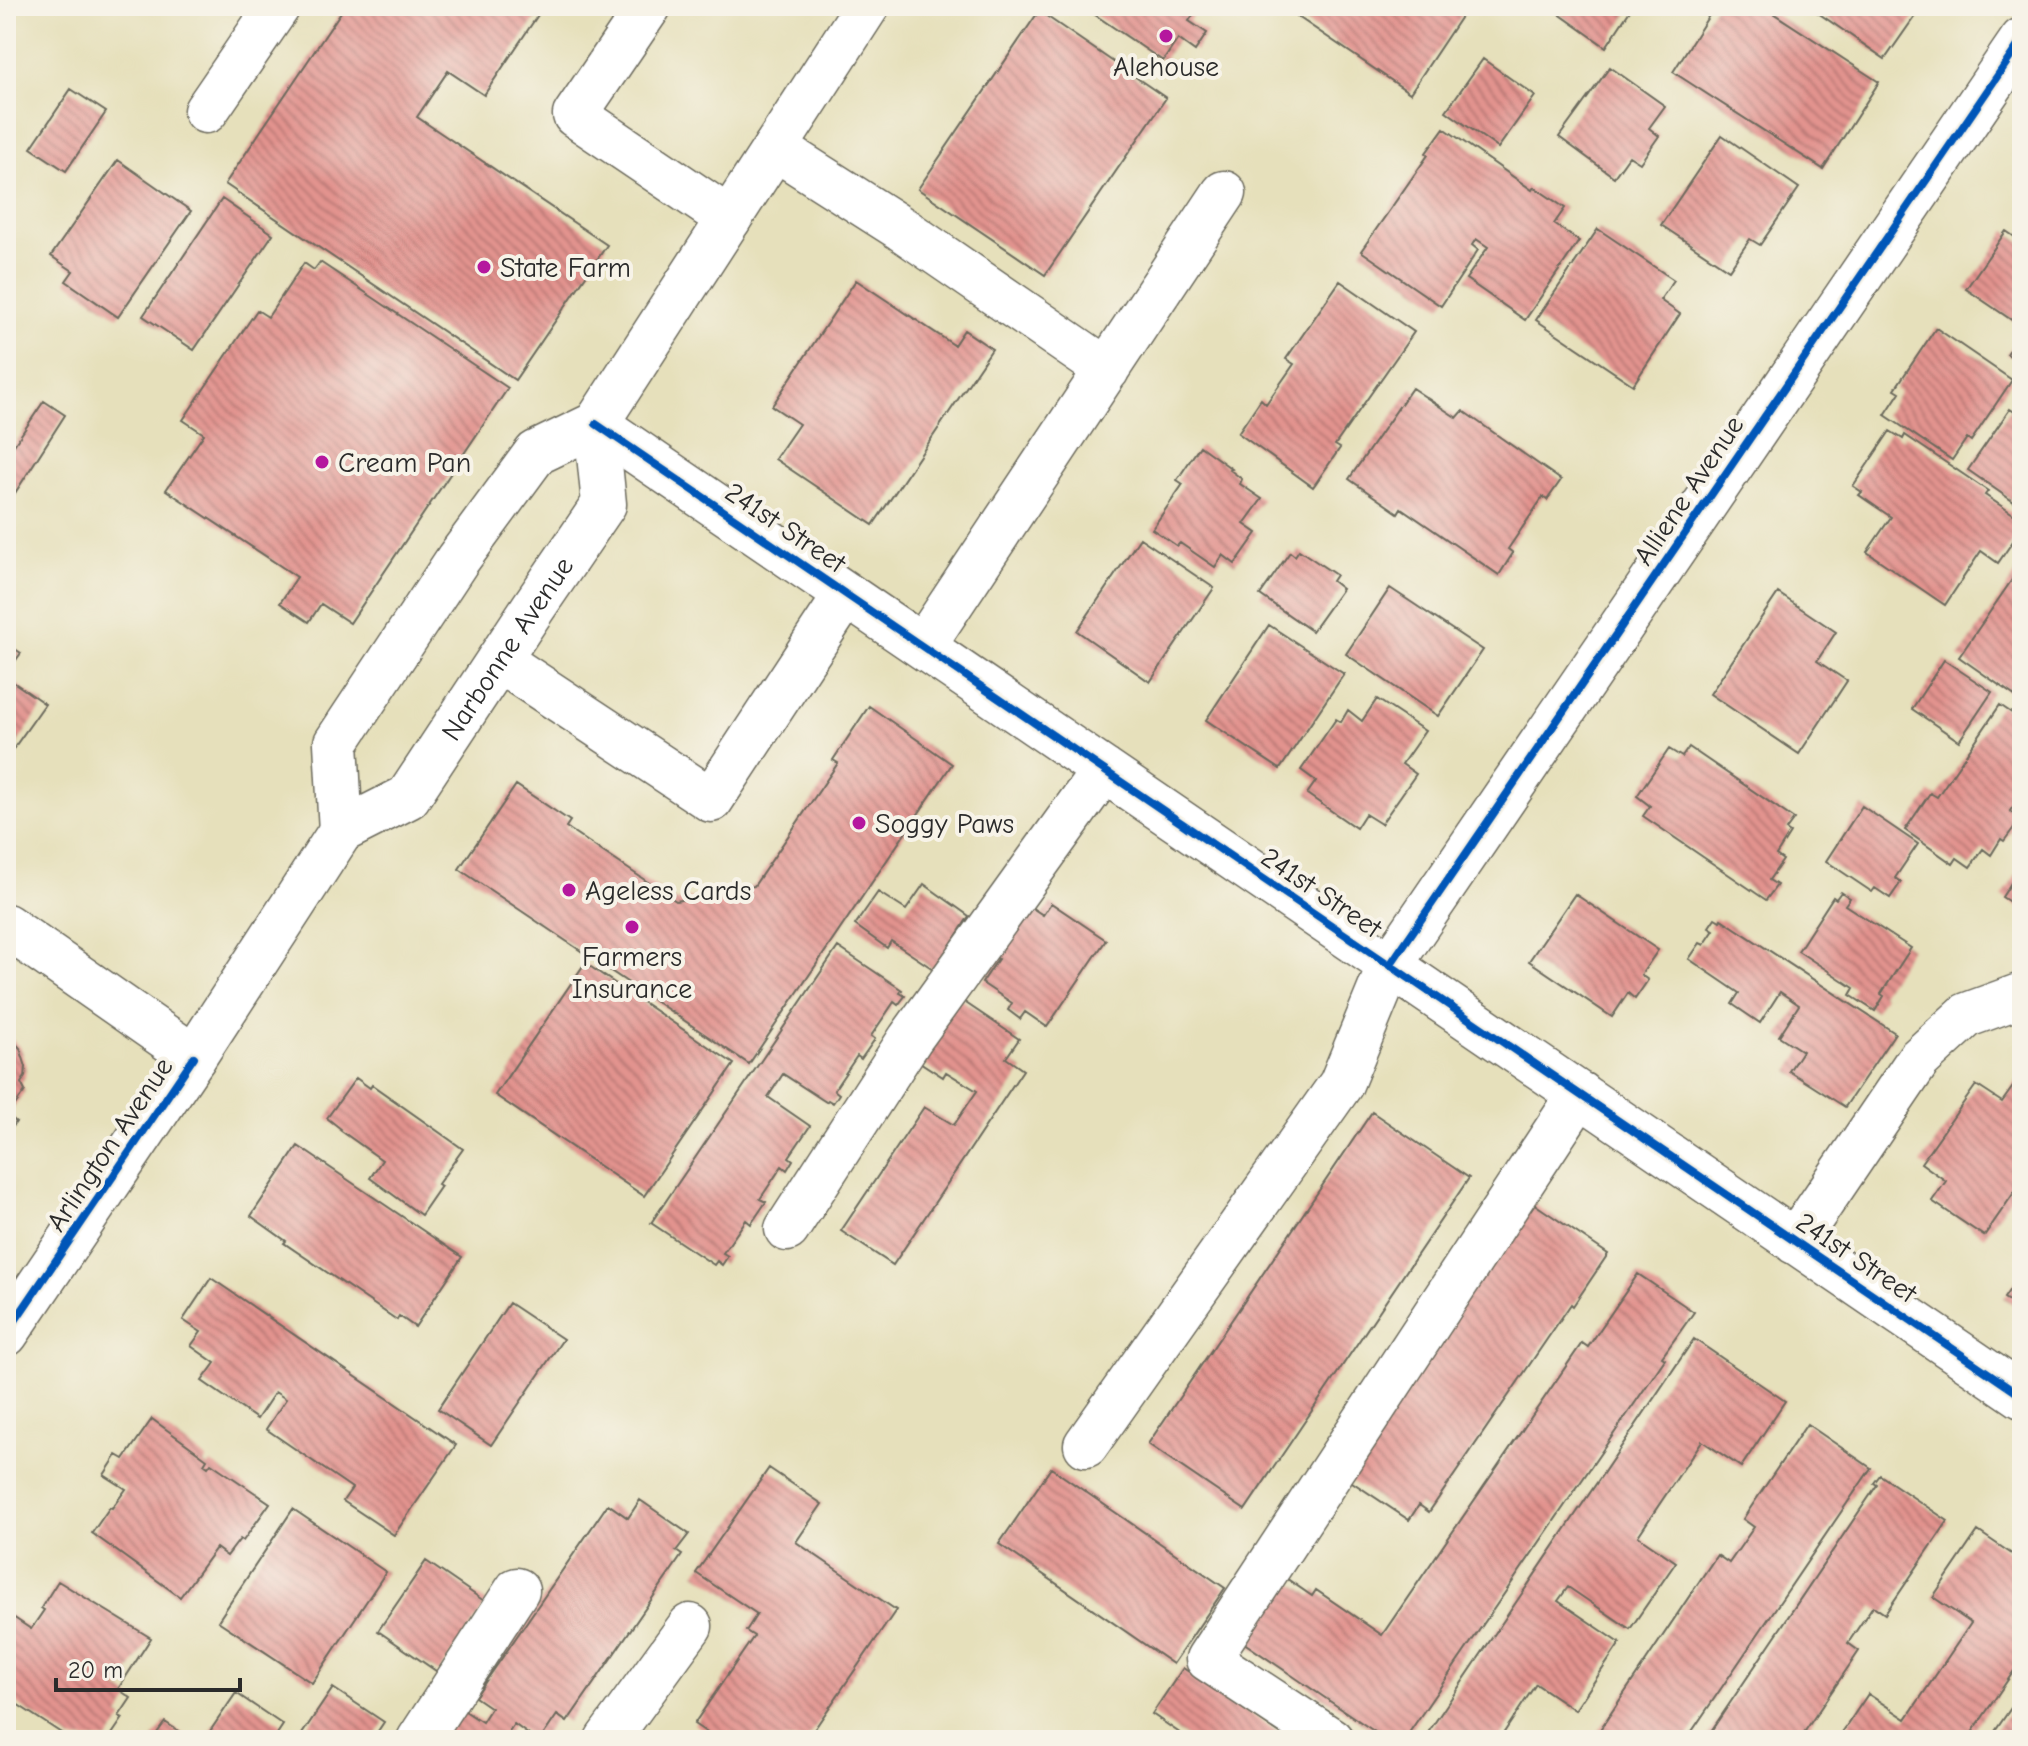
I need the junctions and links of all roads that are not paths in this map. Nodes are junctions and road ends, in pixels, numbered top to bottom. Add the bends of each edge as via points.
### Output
1 (278, 6) edge
2 (649, 6) edge
3 (867, 6) edge
4 (2022, 40) edge
5 (206, 111) dead end
6 (775, 148) junction
7 (1224, 193) dead end
8 (729, 219) junction
9 (1107, 370) junction
10 (596, 424) junction
11 (846, 595) junction
12 (923, 646) junction
13 (499, 660) junction
14 (1104, 770) junction
15 (341, 831) junction
16 (6, 926) edge
17 (1390, 965) junction
18 (2022, 995) edge
19 (194, 1057) junction
20 (1580, 1094) junction
21 (787, 1229) dead end
22 (1795, 1242) junction
23 (6, 1334) edge
24 (2022, 1396) edge
25 (1086, 1445) dead end
26 (517, 1590) dead end
27 (690, 1626) dead end
28 (419, 1740) edge
29 (607, 1740) edge
30 (1331, 1740) edge

1 - 5 street
2 - 8 street via 575,115
3 - 6 street
4 - 17 street, Alliene Avenue
6 - 8 street
6 - 9 street
7 - 9 street
8 - 10 street
9 - 12 street
10 - 11 street, 241st Street
10 - 13 street, Narbonne Avenue via 604,504
10 - 15 street via 536,453 458,559 336,743
11 - 12 street, 241st Street
11 - 13 street via 711,800
12 - 14 street, 241st Street
13 - 15 street, Narbonne Avenue via 408,797
14 - 17 street, 241st Street
14 - 21 street via 910,1039
15 - 19 street
16 - 19 street
17 - 20 street, 241st Street
17 - 25 street, Alliene Avenue via 1341,1084
18 - 22 street via 1967,1015 1919,1059
19 - 23 street, Arlington Avenue
20 - 22 street, 241st Street
20 - 30 street via 1208,1659
22 - 24 street, 241st Street
26 - 28 street
27 - 29 street

